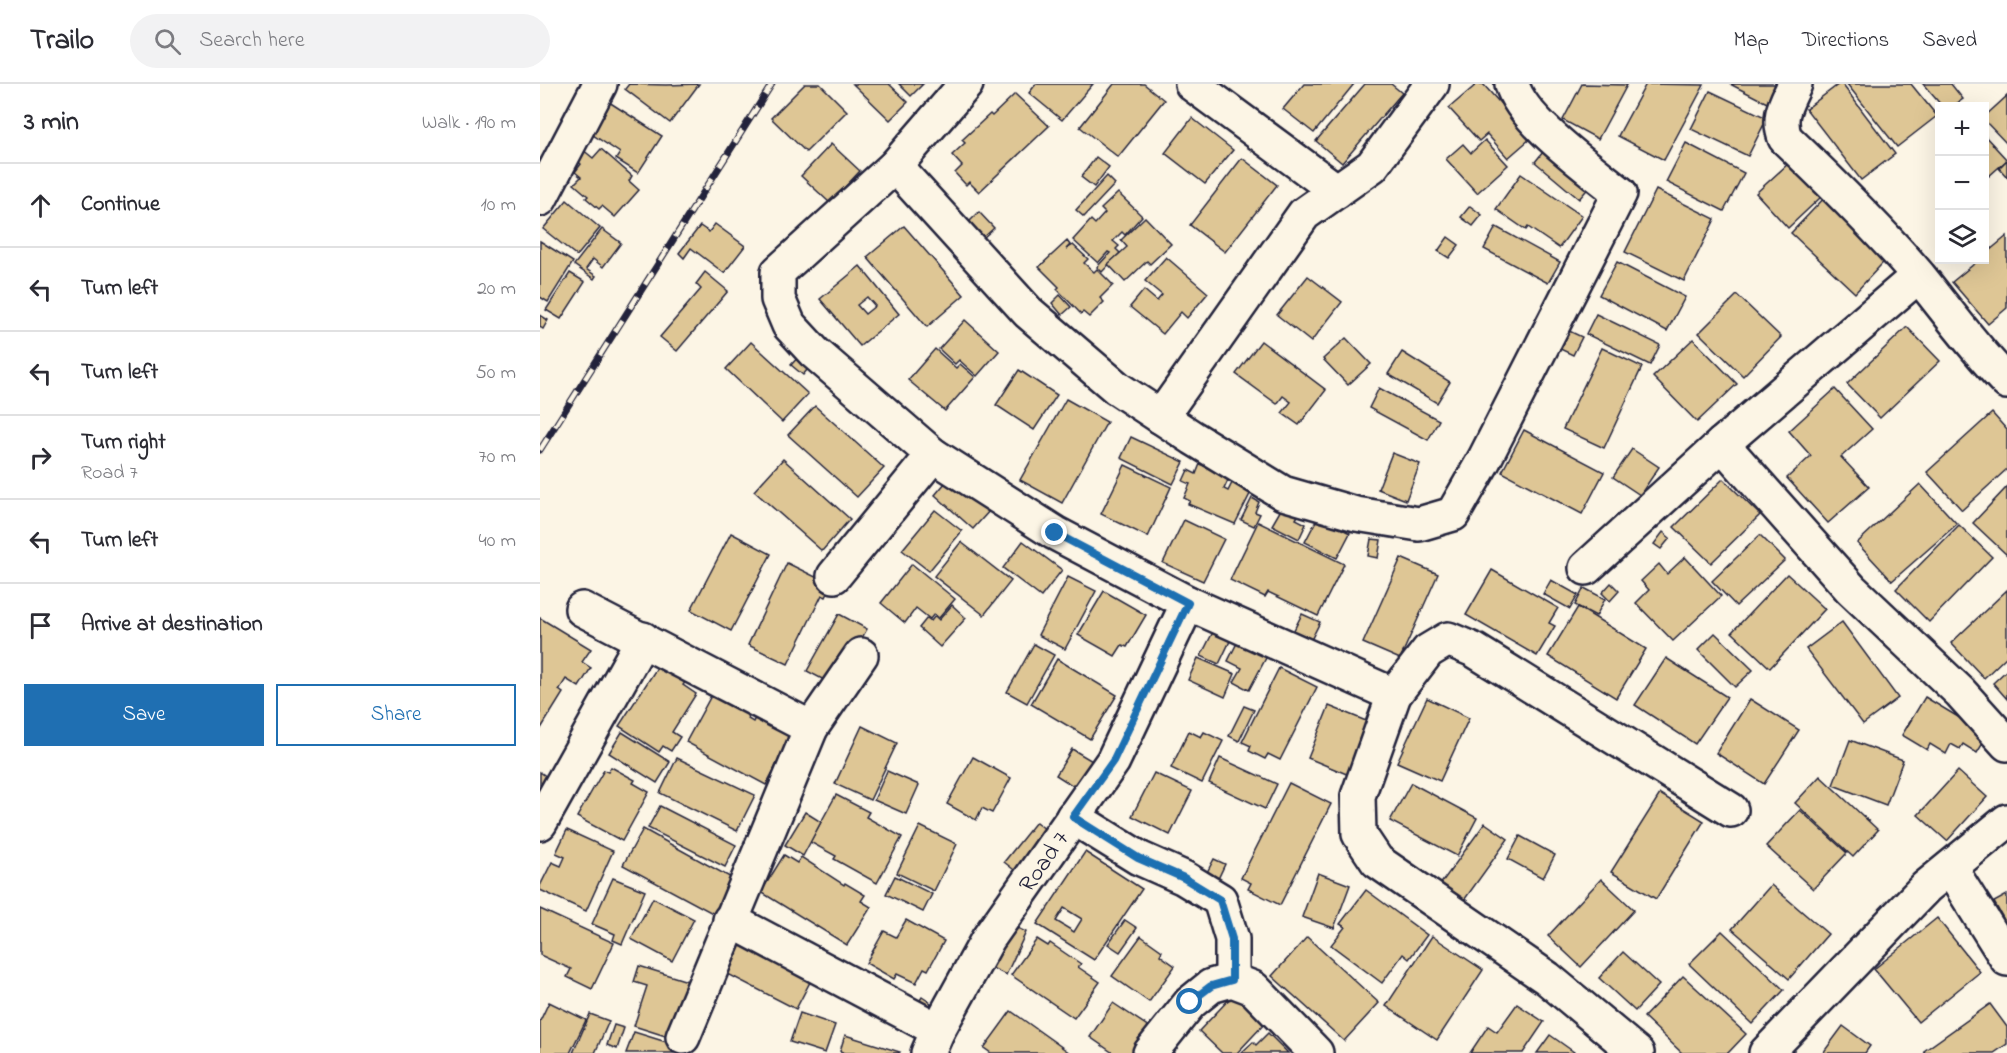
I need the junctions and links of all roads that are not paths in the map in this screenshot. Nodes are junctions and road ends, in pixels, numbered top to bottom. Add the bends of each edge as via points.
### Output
1 (600, 84) edge
2 (966, 84) edge
3 (1192, 84) edge
4 (1432, 84) edge
5 (1512, 84) edge
6 (1795, 84) edge
7 (895, 166) junction
8 (1336, 191) junction
9 (540, 199) edge
10 (1918, 276) junction
11 (2007, 382) edge
12 (1161, 417) junction
13 (1722, 444) junction
14 (933, 455) junction
15 (1587, 568) dead end
16 (834, 576) dead end
17 (1188, 603) junction
18 (582, 609) dead end
19 (643, 639) junction
20 (861, 655) dead end
21 (1394, 695) junction
22 (811, 728) junction
23 (2007, 744) edge
24 (1731, 810) dead end
25 (1073, 817) junction
26 (2007, 821) edge
27 (540, 823) edge
28 (1950, 868) junction
29 (730, 920) junction
30 (2007, 959) edge
31 (1232, 980) junction
32 (683, 1037) dead end
33 (933, 1041) edge
34 (1150, 1053) edge
35 (1317, 1053) edge
36 (1637, 1053) edge
37 (1766, 1053) edge

1 - 9 street
2 - 7 street
3 - 8 street
4 - 8 street via 1372,166
5 - 12 street via 1542,130 1620,193 1453,514 1419,524 1356,514 1284,493
6 - 10 street via 1781,116 1785,138 1855,205
7 - 12 street via 1028,312 1117,388
7 - 14 street via 778,272 778,298 789,325 814,352
8 - 12 street via 1304,214
10 - 11 street
10 - 13 street
13 - 15 street
13 - 23 street via 1851,589 1960,692
14 - 16 street
14 - 17 street via 1055,533
17 - 21 street
17 - 25 street, Road 7 via 1113,761
18 - 19 street
19 - 22 street
19 - 27 street
20 - 22 street
21 - 24 street via 1428,651 1448,639 1474,650
21 - 36 street via 1358,796 1359,834 1377,861 1547,978
22 - 29 street
25 - 31 street via 1138,858 1184,878 1220,900 1232,939
25 - 33 street, Road 7 via 988,939
26 - 28 street
28 - 30 street
28 - 37 street via 1926,887
29 - 32 street
29 - 33 street
31 - 34 street via 1211,986 1190,1002
31 - 35 street via 1253,988

